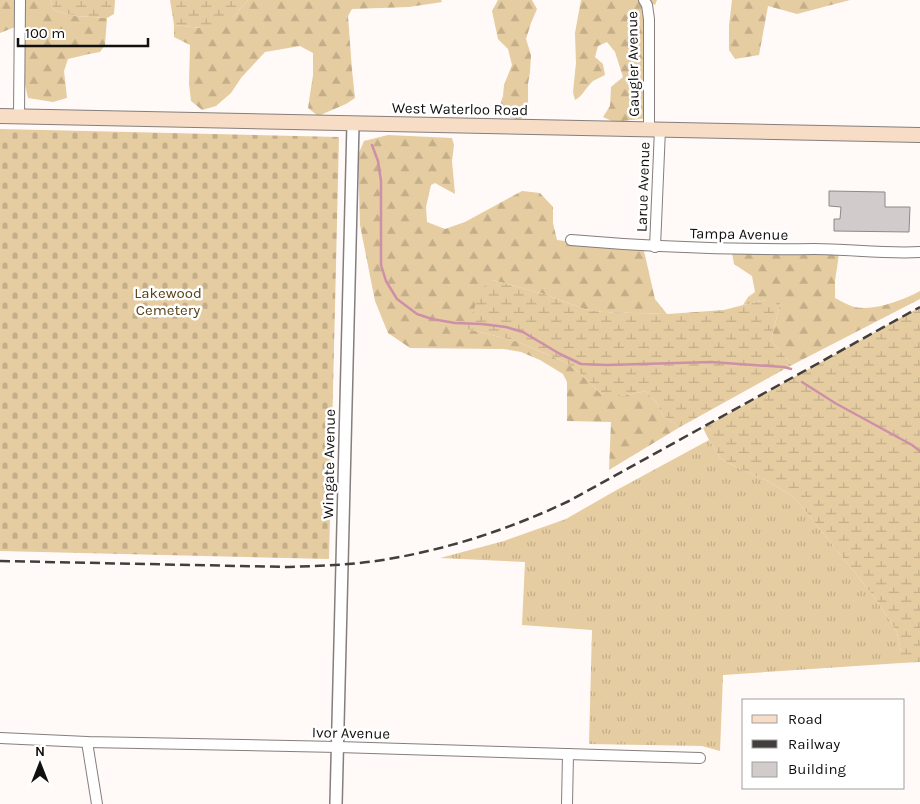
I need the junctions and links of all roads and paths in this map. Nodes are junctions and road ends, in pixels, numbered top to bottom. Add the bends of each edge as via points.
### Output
1 (20, 0) edge
2 (644, 0) edge
3 (0, 116) edge
4 (19, 116) junction
5 (353, 124) junction
6 (655, 129) junction
7 (920, 135) edge
8 (571, 240) dead end
9 (656, 246) junction
10 (920, 252) edge
11 (0, 738) edge
12 (87, 742) junction
13 (338, 747) junction
14 (568, 754) junction
15 (700, 758) dead end
16 (97, 804) edge
17 (336, 804) edge
18 (567, 804) edge

1 - 4 street
2 - 6 street, Gaugler Avenue via 649,19
3 - 4 main road, West Waterloo Road
4 - 5 main road, West Waterloo Road
5 - 6 main road, West Waterloo Road
5 - 13 street, Wingate Avenue
6 - 7 main road, West Waterloo Road
6 - 9 street, Larue Avenue
8 - 9 street, Tampa Avenue
9 - 10 street, Tampa Avenue
11 - 12 street, Ivor Avenue
12 - 13 street, Ivor Avenue
12 - 16 street
13 - 14 street, Ivor Avenue
13 - 17 street, Wingate Avenue
14 - 15 street, Ivor Avenue
14 - 18 street

